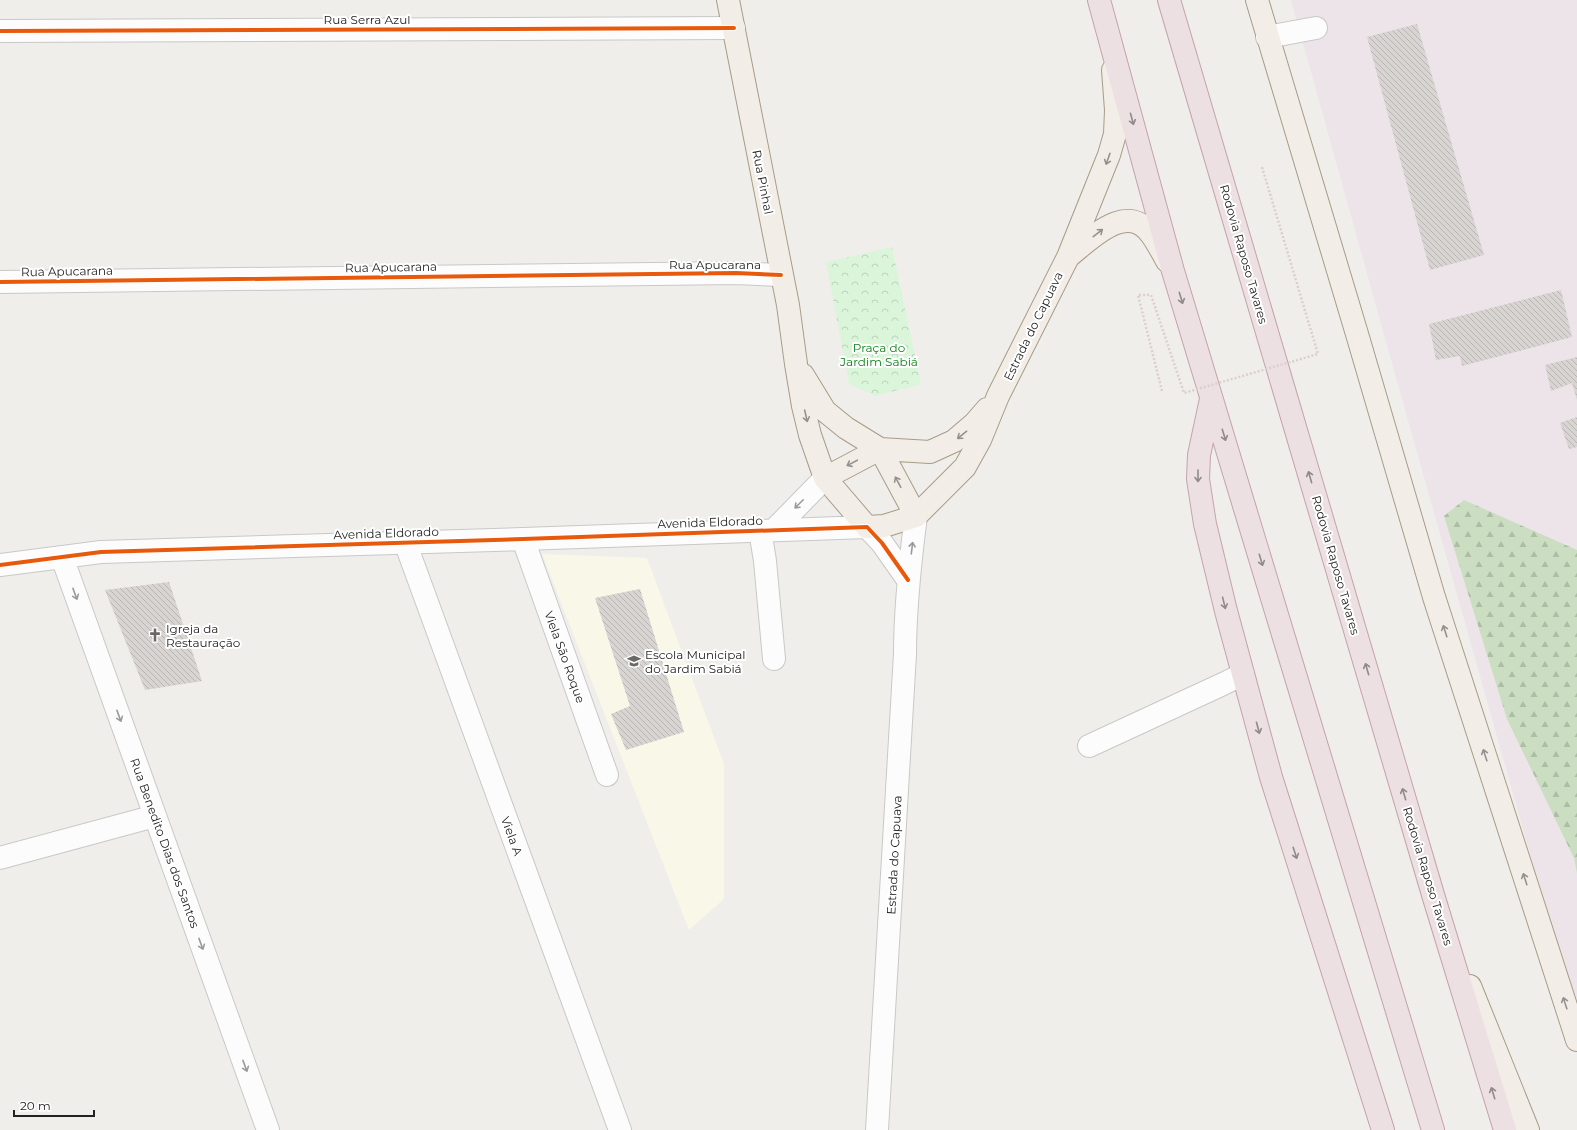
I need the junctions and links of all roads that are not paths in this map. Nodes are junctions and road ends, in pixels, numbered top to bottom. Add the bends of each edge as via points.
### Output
1 (728, 0) edge
2 (1099, 0) edge
3 (1169, 0) edge
4 (1256, 0) edge
5 (734, 28) junction
6 (1316, 28) dead end
7 (0, 31) edge
8 (1110, 37) junction
9 (1267, 37) junction
10 (1068, 257) junction
11 (1173, 271) junction
12 (781, 275) junction
13 (0, 282) edge
14 (796, 364) junction
15 (998, 396) junction
16 (1212, 396) junction
17 (880, 449) junction
18 (825, 478) junction
19 (916, 516) junction
20 (867, 527) junction
21 (767, 530) junction
22 (523, 539) junction
23 (405, 542) junction
24 (62, 557) junction
25 (0, 565) edge
26 (908, 580) junction
27 (774, 659) dead end
28 (1243, 674) junction
29 (1089, 746) dead end
30 (607, 775) dead end
31 (155, 816) junction
32 (0, 858) edge
33 (1434, 898) junction
34 (1577, 1040) edge
35 (268, 1130) edge
36 (620, 1130) edge
37 (877, 1130) edge
38 (1383, 1130) edge
39 (1433, 1130) edge
40 (1504, 1130) edge
41 (1528, 1130) edge

1 - 5 main road, Rua Pinhal
2 - 8 highway
33 -> 3 highway, Rodovia Raposo Tavares
4 - 9 main road
5 - 7 street, Rua Serra Azul
5 - 12 main road, Rua Pinhal
6 - 9 street
8 -> 10 main road, Estrada do Capuava via 1116,110 1114,134 1109,155
8 -> 11 highway
34 -> 9 main road via 1434,597
10 -> 11 main road, Estrada do Capuava via 1109,224 1129,220 1142,225 1151,233
10 - 15 main road, Estrada do Capuava
11 -> 16 highway
12 - 13 street, Rua Apucarana via 736,273
12 - 14 main road, Rua Pinhal
14 - 17 main road, Estrada do Capuava via 824,411
14 -> 18 main road, Rua Pinhal via 810,436
15 -> 17 main road, Estrada do Capuava via 974,424 954,441 930,452
15 - 19 main road, Estrada do Capuava via 980,440 965,467
16 -> 28 highway via 1199,455 1198,479 1205,524
16 -> 39 highway
17 -> 18 main road
19 -> 17 main road
18 - 20 main road
18 -> 21 street
19 - 20 main road via 895,524
26 -> 19 street, Estrada do Capuava
20 - 21 street, Avenida Eldorado
20 - 26 street via 882,543
21 - 22 street, Avenida Eldorado
21 - 27 street via 765,560
22 - 23 street, Avenida Eldorado
22 - 30 street, Viela São Roque
23 - 24 street, Avenida Eldorado via 101,552
23 - 36 street, Viela A
24 - 25 street, Avenida Eldorado
24 -> 31 street, Rua Benedito Dias dos Santos
26 - 37 street, Estrada do Capuava
28 - 29 street
28 -> 38 highway via 1271,777
31 - 32 street
31 -> 35 street, Rua Benedito Dias dos Santos
40 -> 33 highway, Rodovia Raposo Tavares
33 - 41 main road

